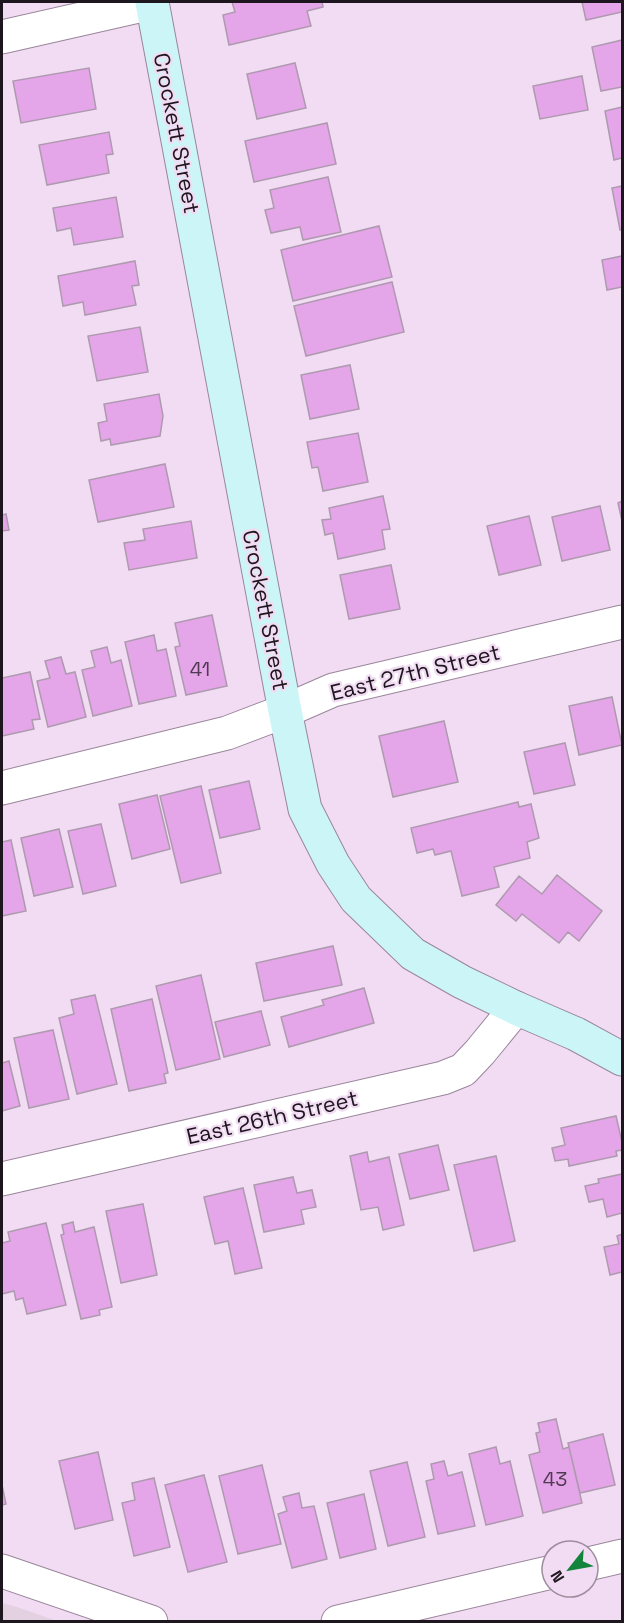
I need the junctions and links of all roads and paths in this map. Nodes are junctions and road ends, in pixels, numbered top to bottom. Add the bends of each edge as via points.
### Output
1 (152, 2) edge
2 (2, 37) edge
3 (622, 622) edge
4 (285, 711) junction
5 (2, 788) edge
6 (516, 1008) junction
7 (622, 1059) edge
8 (2, 1179) edge
9 (622, 1556) edge
10 (600, 1561) edge
11 (2, 1571) edge
12 (540, 1575) edge
13 (151, 1622) edge
14 (338, 1622) edge

1 - 2 street
1 - 4 street, Crockett Street
3 - 4 street, East 27th Street via 333,690
4 - 5 street, East 27th Street via 227,733
4 - 6 street, Crockett Street via 305,809 333,864 356,898 413,954
6 - 7 street, Crockett Street
6 - 8 street, East 26th Street via 463,1070 443,1078
9 - 10 street
11 - 13 street
12 - 14 street

